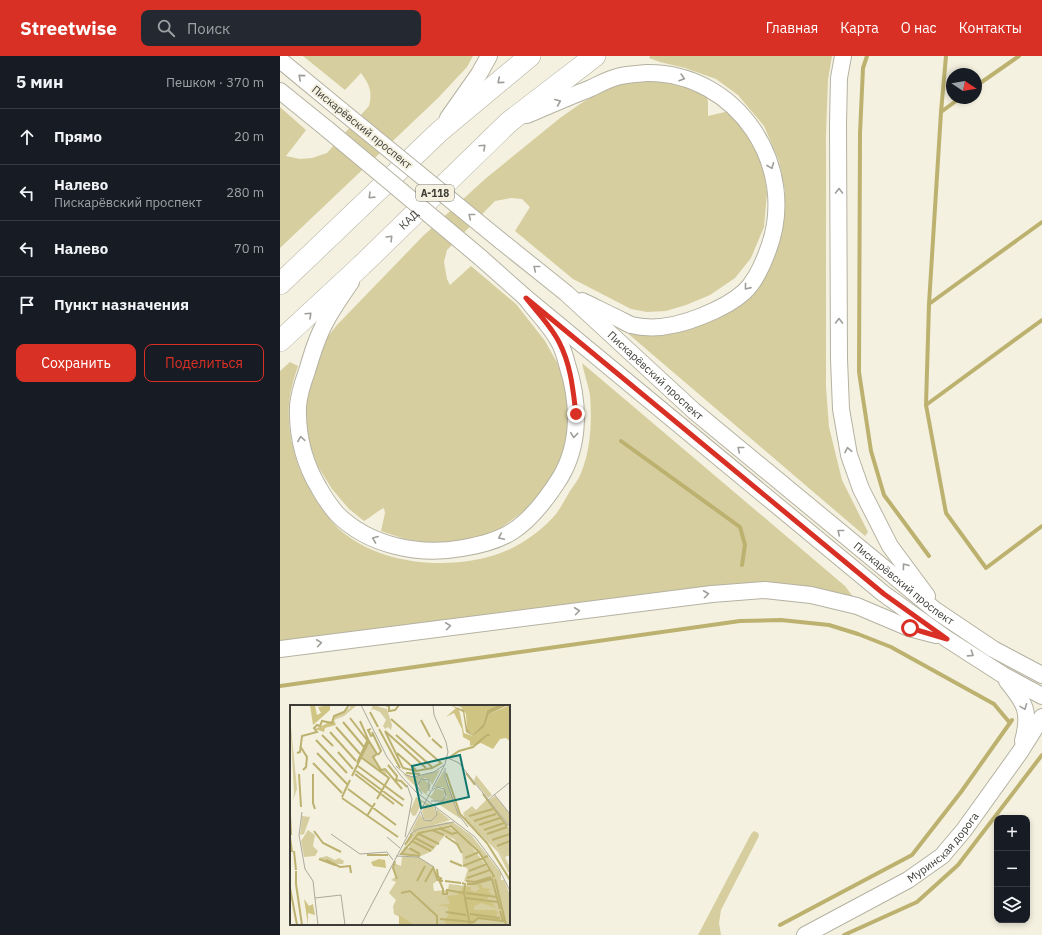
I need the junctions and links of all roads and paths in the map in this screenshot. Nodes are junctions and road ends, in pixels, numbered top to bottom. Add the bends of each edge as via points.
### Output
1 (489, 56) edge
2 (530, 56) edge
3 (595, 56) edge
4 (843, 56) edge
5 (280, 60) edge
6 (280, 91) edge
7 (509, 122) junction
8 (440, 131) junction
9 (362, 265) junction
10 (284, 278) edge
11 (566, 293) junction
12 (526, 298) junction
13 (280, 341) edge
14 (935, 610) junction
15 (947, 639) junction
16 (280, 649) edge
17 (1002, 675) junction
18 (1042, 676) edge
19 (1042, 696) edge
20 (1042, 717) edge
21 (1042, 734) edge
22 (1020, 752) junction
23 (805, 935) edge

1 - 8 street
2 -> 8 highway
3 - 7 highway, КАД / А-118
14 -> 4 street via 890,546 861,489 849,455 841,409 838,124 839,78
11 -> 5 street, Пискарёвский проспект, bridge
6 - 12 street, Пискарёвский проспект, bridge
9 -> 7 highway, КАД / А-118
7 -> 11 street via 617,77 646,73 667,74 706,87 739,112 759,137 773,170 778,198 774,234 762,268 745,291 720,309 691,321 670,326 648,327 631,325
8 -> 10 highway
12 -> 9 street via 559,341 572,379 576,414 573,447 567,466 542,505 514,530 499,538 452,550 423,551 398,547 369,536 346,521 327,502 311,474 302,448 298,424 298,404 314,348 325,322
13 -> 9 highway, КАД / А-118
14 -> 11 street, Пискарёвский проспект via 694,411
12 - 15 street, Пискарёвский проспект via 884,594
14 - 18 street, Пискарёвский проспект via 993,649
16 -> 15 street via 712,594 765,590 810,595 857,606 909,628
15 -> 17 street, Пискарёвский проспект
17 - 19 street, Пискарёвский проспект
17 -> 22 street via 1021,698 1027,714
20 - 22 street, Муринская дорога
21 - 22 street
22 - 23 street, Муринская дорога via 942,856 908,880

